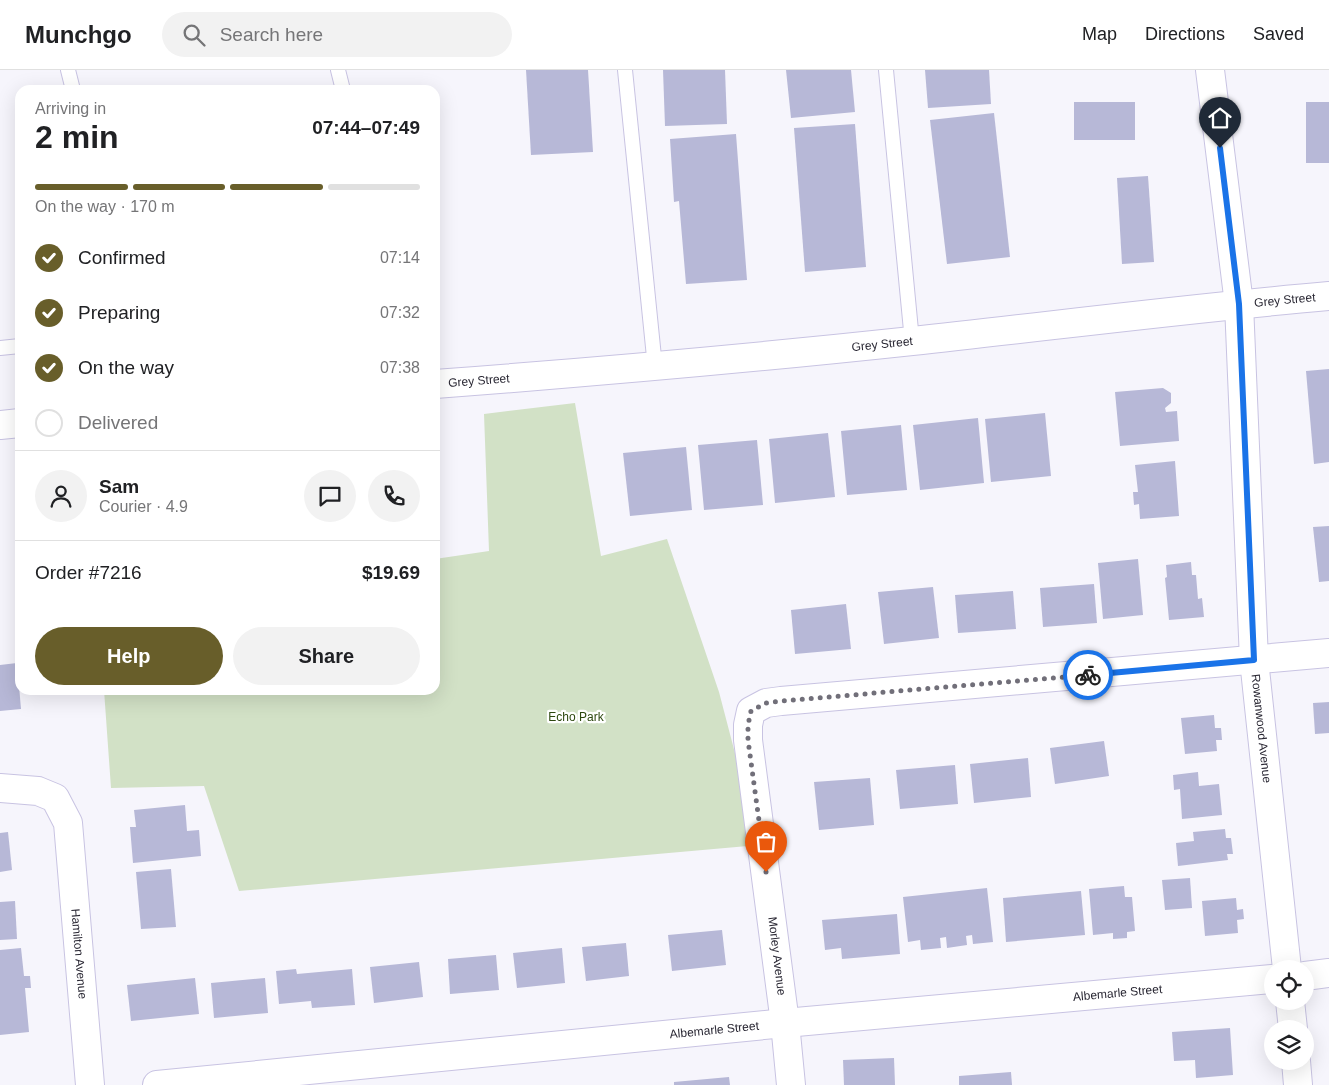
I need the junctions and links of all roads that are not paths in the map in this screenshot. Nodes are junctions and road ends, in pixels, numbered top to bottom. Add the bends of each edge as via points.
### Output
1 (68, 70) edge
2 (338, 70) edge
3 (626, 70) edge
4 (886, 70) edge
5 (1210, 70) edge
6 (72, 85) edge
7 (342, 85) edge
8 (1329, 296) edge
9 (1239, 304) junction
10 (912, 341) junction
11 (15, 346) edge
12 (0, 348) edge
13 (655, 367) junction
14 (440, 384) edge
15 (15, 424) edge
16 (0, 425) edge
17 (1329, 653) edge
18 (1254, 660) junction
19 (0, 788) edge
20 (1286, 960) edge
21 (1329, 973) edge
22 (1314, 975) edge
23 (1264, 980) edge
24 (786, 1023) junction
25 (1297, 1070) edge
26 (90, 1085) edge
27 (157, 1085) edge
28 (791, 1085) edge
29 (1298, 1085) edge

1 - 6 lane
2 - 7 lane
3 - 13 lane
4 - 10 lane
5 - 9 street, Rowanwood Avenue
8 - 9 street, Grey Street
9 - 10 street, Grey Street
9 - 18 street, Rowanwood Avenue
10 - 13 street, Grey Street
11 - 12 lane
13 - 14 street, Grey Street
15 - 16 street
17 - 18 street
18 - 20 street, Rowanwood Avenue
18 - 24 street, Morley Avenue via 781,701 766,703 751,711 748,740
19 - 26 street, Hamilton Avenue via 38,791 54,798 68,823
21 - 22 street
23 - 24 street, Albemarle Street
24 - 27 street, Albemarle Street
24 - 28 street, Morley Avenue
25 - 29 street

